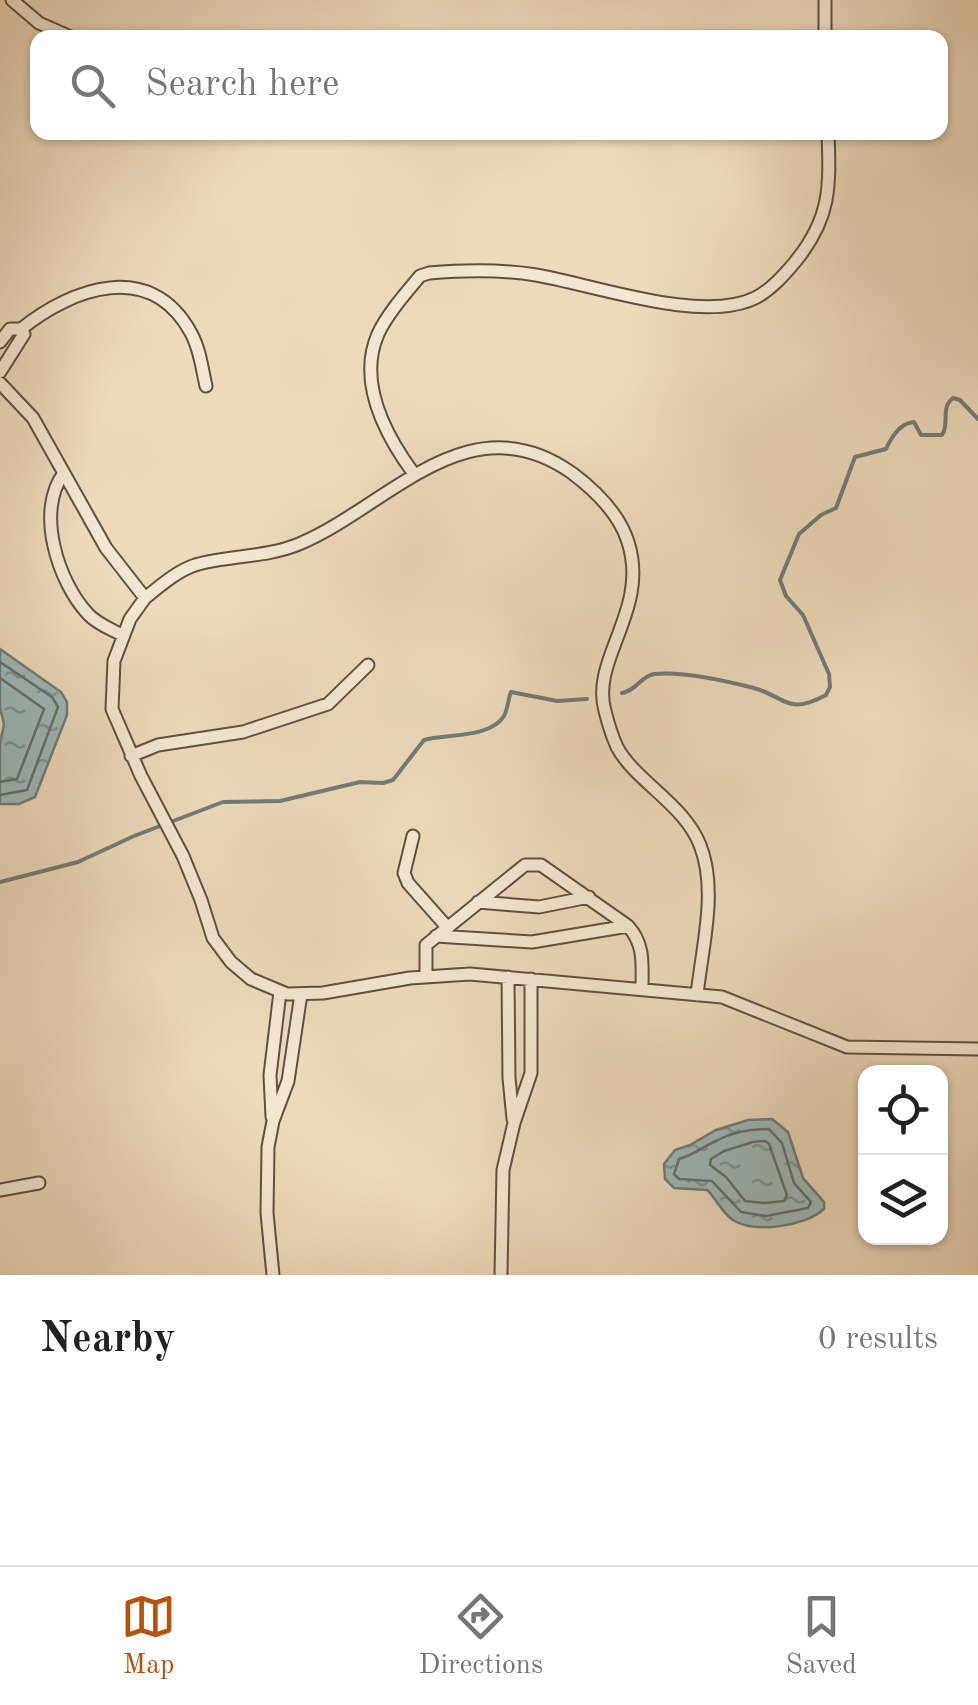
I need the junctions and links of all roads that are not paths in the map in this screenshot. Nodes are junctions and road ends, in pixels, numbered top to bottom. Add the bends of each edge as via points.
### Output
1 (12, 0) edge
2 (825, 0) edge
3 (56, 30) edge
4 (825, 30) edge
5 (828, 140) edge
6 (22, 329) junction
7 (0, 342) edge
8 (0, 372) edge
9 (0, 383) edge
10 (206, 386) dead end
11 (64, 473) junction
12 (414, 474) junction
13 (144, 598) junction
14 (122, 635) junction
15 (368, 665) dead end
16 (131, 756) junction
17 (413, 836) dead end
18 (589, 897) junction
19 (478, 902) junction
20 (628, 926) junction
21 (447, 927) junction
22 (436, 936) junction
23 (508, 976) junction
24 (426, 977) junction
25 (531, 979) junction
26 (642, 989) junction
27 (284, 993) junction
28 (301, 994) junction
29 (697, 994) junction
30 (978, 1049) edge
31 (272, 1121) junction
32 (514, 1123) junction
33 (39, 1184) dead end
34 (0, 1190) edge
35 (273, 1275) edge
36 (501, 1275) edge

1 - 3 street
2 - 4 street
5 - 12 street via 819,229 789,269 750,300 676,304 499,270 420,276 381,328 371,362 372,393
6 - 7 street via 10,329
6 - 8 street via 24,338
6 - 10 street via 46,309 89,290 120,286 148,294 192,334
9 - 11 street via 20,401
11 - 13 street via 106,548
11 - 14 street via 51,496 62,569 93,620
12 - 13 street via 298,545 190,567
12 - 29 street via 468,452 520,451 553,461 617,517 634,574 603,705 618,750 700,846 708,874
13 - 14 street
14 - 16 street via 112,708
15 - 16 street via 328,704 242,732 158,745
16 - 27 street via 183,856 217,946 250,979
17 - 21 street via 404,872 408,883
18 - 19 street via 538,906
18 - 19 street via 541,865 524,864
18 - 20 street
19 - 21 street
20 - 22 street via 532,942
20 - 26 street via 643,955
21 - 22 street
22 - 24 street via 426,945
23 - 24 street
23 - 25 street
23 - 32 street
24 - 28 street
25 - 26 street
25 - 32 street via 531,1073
26 - 29 street
27 - 28 street
27 - 31 street via 270,1075
28 - 31 street via 288,1080
29 - 30 street via 722,997 847,1048
31 - 35 street via 266,1190
32 - 36 street via 503,1170
33 - 34 street

